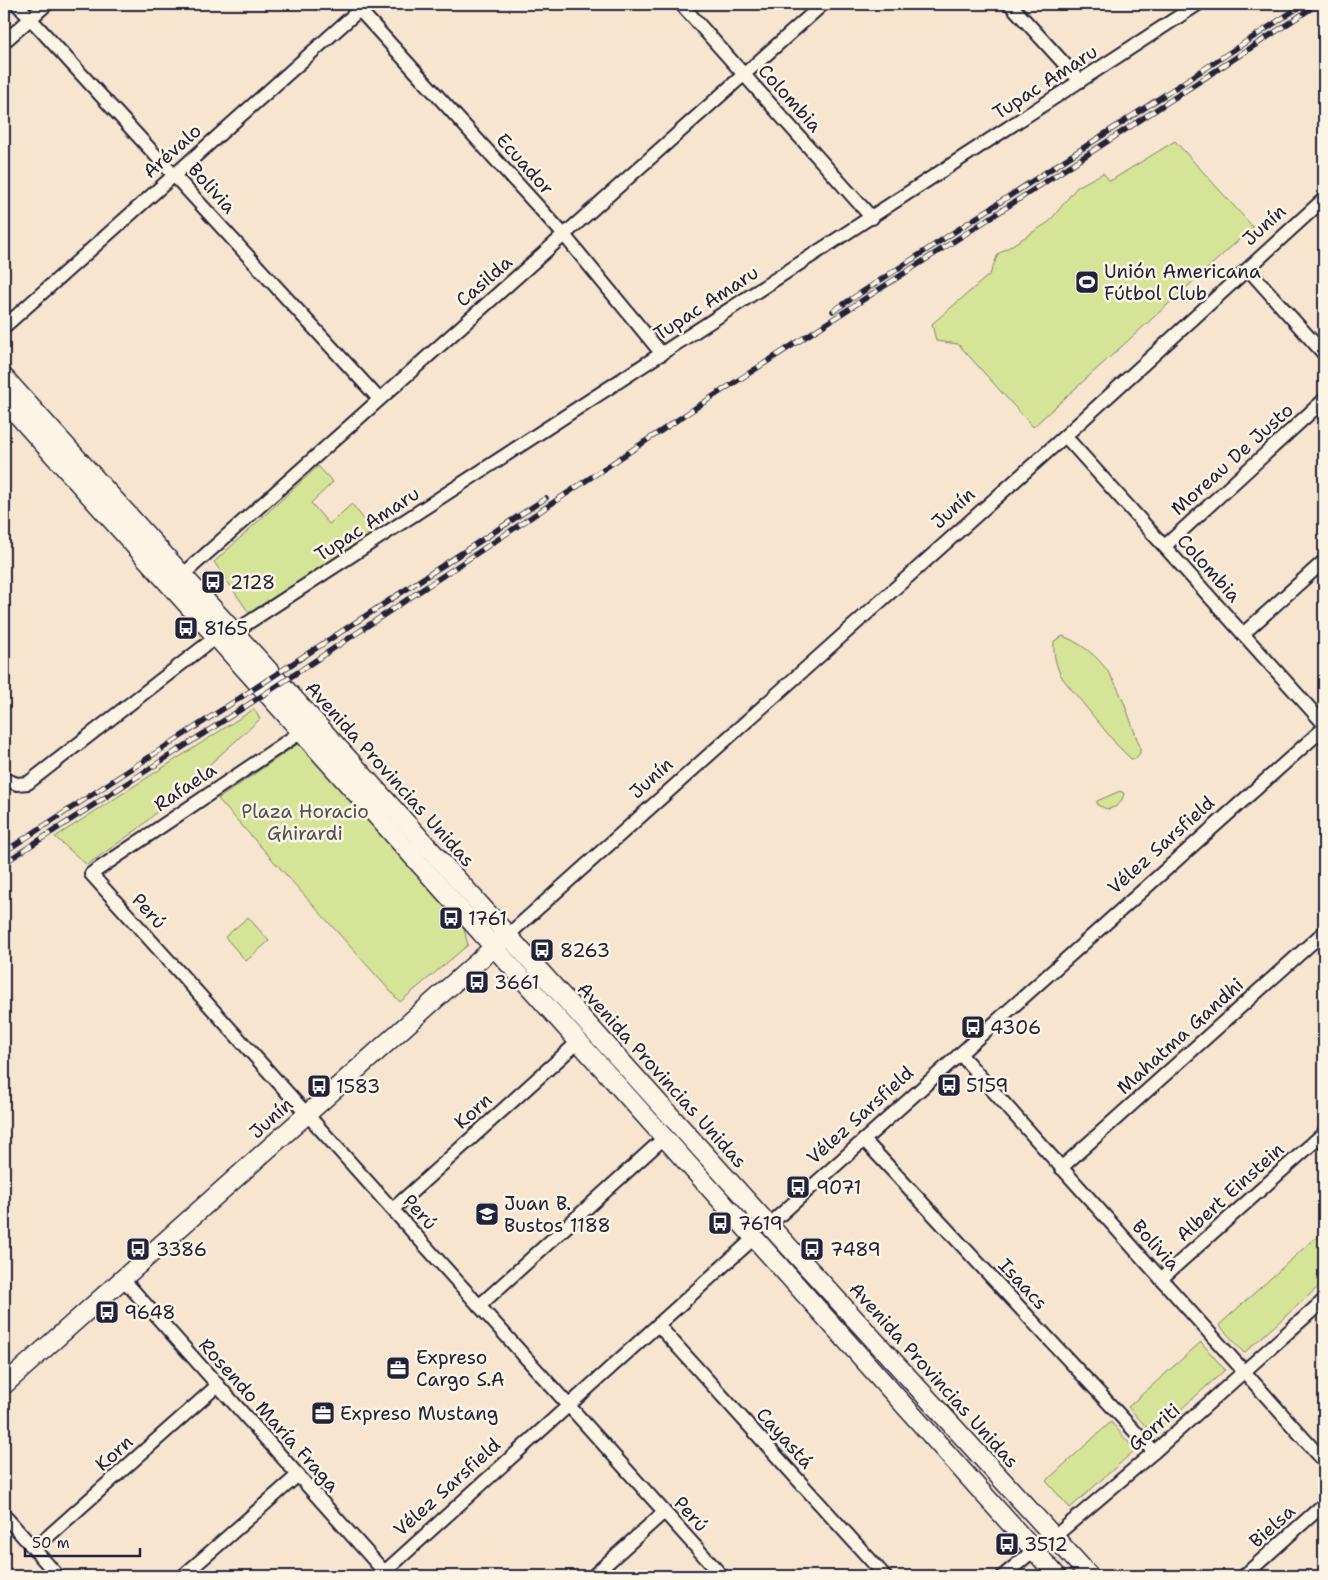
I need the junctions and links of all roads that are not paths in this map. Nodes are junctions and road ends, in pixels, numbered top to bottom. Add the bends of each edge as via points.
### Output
1 (17, 4) edge
2 (46, 4) edge
3 (681, 4) edge
4 (823, 4) edge
5 (1010, 4) edge
6 (1198, 4) edge
7 (360, 6) edge
8 (30, 18) junction
9 (4, 42) edge
10 (744, 74) junction
11 (1080, 81) junction
12 (174, 175) junction
13 (1324, 199) edge
14 (872, 218) junction
15 (564, 235) junction
16 (1248, 269) junction
17 (4, 327) edge
18 (662, 354) junction
19 (1324, 354) edge
20 (4, 376) edge
21 (379, 399) junction
22 (4, 400) edge
23 (1324, 400) edge
24 (1065, 436) junction
25 (1164, 546) junction
26 (1324, 561) edge
27 (176, 581) junction
28 (234, 632) junction
29 (1243, 634) junction
30 (216, 637) junction
31 (1324, 726) edge
32 (301, 732) junction
33 (4, 779) edge
34 (91, 874) joint
35 (1324, 932) edge
36 (501, 941) junction
37 (578, 1042) junction
38 (960, 1054) junction
39 (308, 1114) junction
40 (1324, 1133) edge
41 (664, 1138) junction
42 (864, 1140) junction
43 (1061, 1168) junction
44 (393, 1209) junction
45 (769, 1225) junction
46 (754, 1238) junction
47 (123, 1279) junction
48 (1161, 1279) junction
49 (1324, 1300) edge
50 (479, 1306) junction
51 (658, 1325) junction
52 (1244, 1372) junction
53 (4, 1385) edge
54 (218, 1386) junction
55 (569, 1406) junction
56 (1154, 1452) junction
57 (1324, 1461) edge
58 (298, 1475) junction
59 (1324, 1504) edge
60 (664, 1512) junction
61 (4, 1515) edge
62 (1054, 1537) junction
63 (34, 1549) junction
64 (1034, 1550) junction
65 (384, 1575) edge
66 (58, 1576) edge
67 (183, 1576) edge
68 (593, 1576) edge
69 (722, 1576) edge
70 (885, 1576) edge
71 (1002, 1576) edge
72 (1057, 1576) edge
73 (1090, 1576) edge
74 (1244, 1576) edge

1 - 8 street, Bolivia
2 - 8 street
3 - 10 street, Colombia
4 - 10 street, Casilda
5 - 11 street
6 - 11 street, Tupac Amaru
7 - 12 street, Arévalo
7 - 15 street, Ecuador
8 - 9 street
8 - 12 street, Bolivia
10 - 14 street, Colombia
10 - 15 street, Casilda
11 - 14 street, Tupac Amaru
12 - 17 street, Arévalo
12 - 21 street, Bolivia
13 - 16 street, Junín
14 - 18 street, Tupac Amaru
15 - 18 street, Ecuador
15 - 21 street, Casilda
16 - 19 street
16 - 24 street, Junín
18 - 28 street, Tupac Amaru
20 - 27 main road, Avenida Provincias Unidas
21 - 27 street, Casilda
22 - 27 main road, Avenida Provincias Unidas
23 - 25 street, Moreau De Justo
24 - 25 street, Colombia
24 - 36 street, Junín
25 - 29 street, Colombia
26 - 29 street
27 - 28 main road, Avenida Provincias Unidas
27 - 30 main road, Avenida Provincias Unidas
28 - 36 main road, Avenida Provincias Unidas
29 - 31 street, Colombia
30 - 32 main road, Avenida Provincias Unidas
30 - 33 street via 28,783 17,784
31 - 38 street, Vélez Sarsfield
32 - 34 street, Rafaela
32 - 36 main road, Avenida Provincias Unidas
34 - 39 street, Perú
35 - 43 street, Mahatma Gandhi
36 - 37 main road, Avenida Provincias Unidas
36 - 39 main road, Junín
36 - 45 main road, Avenida Provincias Unidas
37 - 41 main road, Avenida Provincias Unidas
37 - 44 street, Korn
38 - 42 street, Vélez Sarsfield
38 - 43 street, Bolivia
39 - 44 street, Perú
39 - 47 main road, Junín
40 - 48 street, Albert Einstein
41 - 46 main road, Avenida Provincias Unidas
41 - 50 street
42 - 45 street, Vélez Sarsfield
42 - 56 street, Isaacs
43 - 48 street, Bolivia
44 - 50 street, Perú
45 - 46 main road, Vélez Sarsfield
45 - 62 main road, Avenida Provincias Unidas
46 - 51 street, Vélez Sarsfield
46 - 64 main road, Avenida Provincias Unidas
47 - 53 main road, Junín
47 - 54 street, Rosendo María Fraga
48 - 52 street, Bolivia
49 - 52 street, Gorriti
50 - 55 street, Perú
51 - 55 street, Vélez Sarsfield
51 - 70 street, Cayastá
52 - 56 street, Gorriti
52 - 57 street, Bolivia
54 - 58 street, Rosendo María Fraga
54 - 63 street, Korn
55 - 60 street, Perú
55 - 65 street, Vélez Sarsfield
56 - 62 street, Gorriti
58 - 65 street, Rosendo María Fraga
58 - 67 street
59 - 74 street, Bielsa
60 - 68 street
60 - 69 street, Perú
61 - 63 street
62 - 64 street, Gorriti
62 - 73 main road, Avenida Provincias Unidas
63 - 66 street
64 - 71 street, Gorriti
64 - 72 main road, Avenida Provincias Unidas

